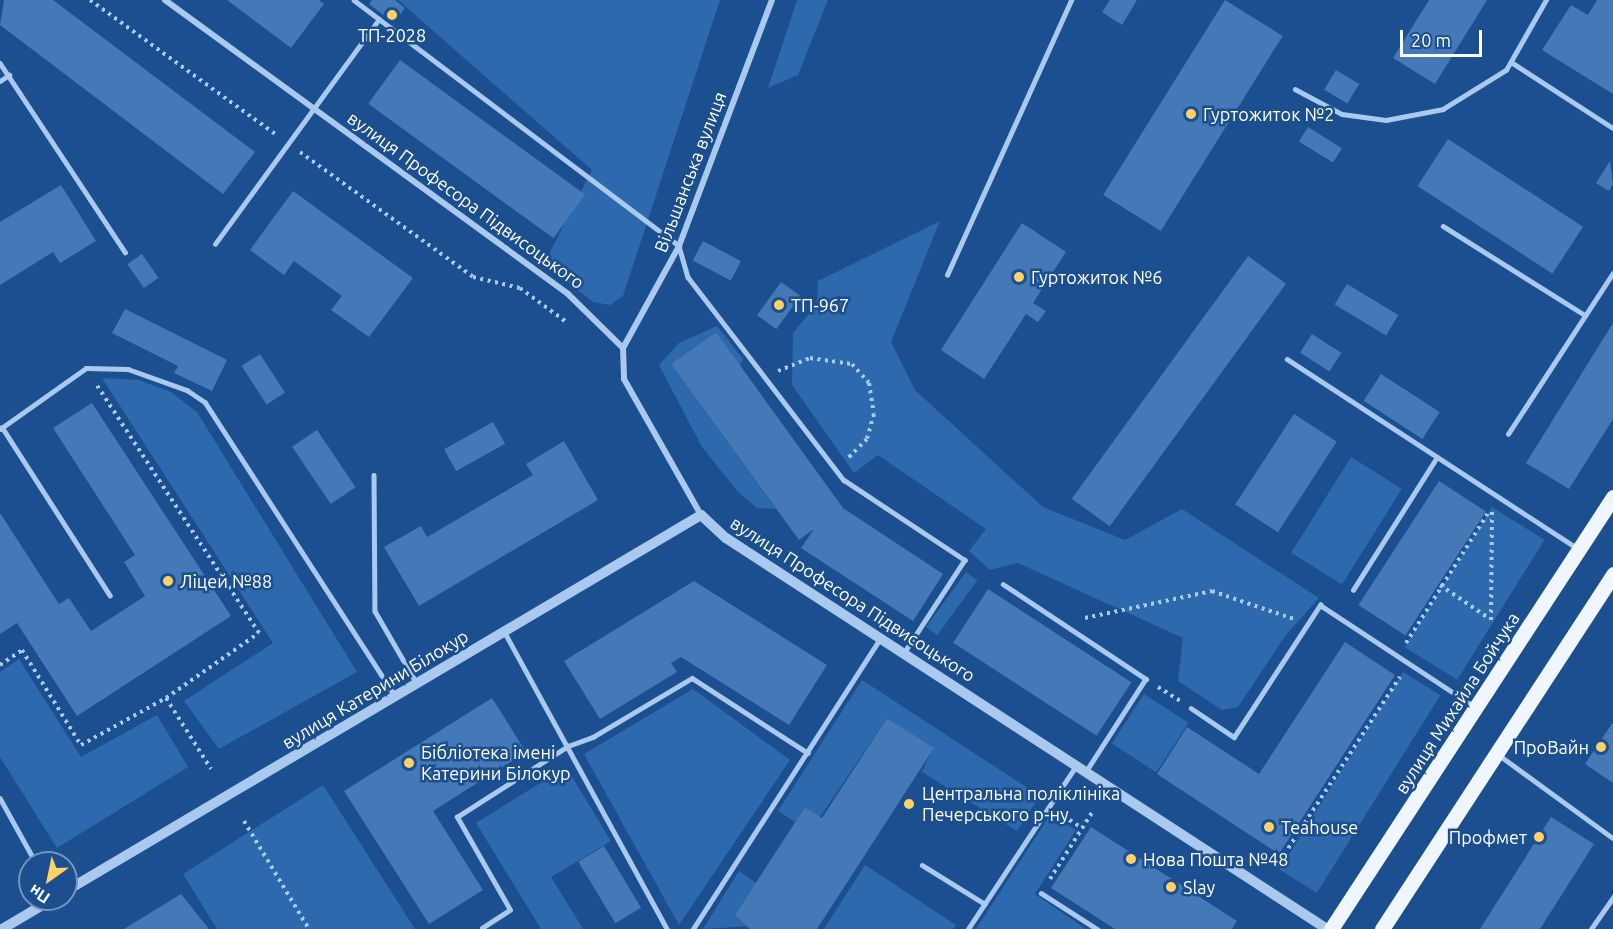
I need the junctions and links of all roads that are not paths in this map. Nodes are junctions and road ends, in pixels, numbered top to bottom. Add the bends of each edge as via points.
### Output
1 (165, 0) edge
2 (354, 0) edge
3 (772, 0) edge
4 (1071, 0) edge
5 (1546, 0) edge
6 (379, 19) junction
7 (1511, 62) junction
8 (0, 63) edge
9 (9, 75) junction
10 (0, 81) edge
11 (1295, 88) dead end
12 (313, 109) junction
13 (1613, 128) edge
14 (1443, 226) dead end
15 (215, 244) dead end
16 (679, 246) junction
17 (125, 252) dead end
18 (1613, 273) edge
19 (947, 275) dead end
20 (1586, 315) junction
21 (623, 348) junction
22 (1287, 359) dead end
23 (1, 428) edge
24 (1509, 434) dead end
25 (1437, 457) junction
26 (374, 475) dead end
27 (1613, 497) edge
28 (701, 515) junction
29 (1580, 550) junction
30 (1613, 574) edge
31 (1003, 584) dead end
32 (1353, 590) dead end
33 (110, 595) dead end
34 (504, 631) junction
35 (880, 638) junction
36 (904, 653) junction
37 (417, 683) junction
38 (395, 696) junction
39 (1191, 708) road end
40 (1479, 709) junction
41 (568, 746) junction
42 (808, 753) junction
43 (1497, 753) junction
44 (1076, 765) junction
45 (1086, 772) junction
46 (0, 798) edge
47 (1613, 838) edge
48 (29, 851) edge
49 (922, 865) dead end
50 (78, 884) edge
51 (1041, 893) road end
52 (1613, 897) edge
53 (985, 904) junction
54 (33, 911) edge
55 (2, 929) edge
56 (482, 929) edge
57 (668, 929) edge
58 (693, 929) edge
59 (968, 929) edge
60 (1097, 929) edge
61 (1326, 929) edge
62 (1331, 929) edge
63 (1382, 929) edge
64 (1591, 929) edge

1 - 12 street, вулиця Професора Підвисоцького
2 - 6 lane
3 - 16 street, Вільшанська вулиця
4 - 19 lane
5 - 7 lane
6 - 12 lane
6 - 16 lane
7 - 11 lane via 1468,98 1443,110 1386,120 1342,114
7 - 13 lane
8 - 9 lane
9 - 10 lane
9 - 17 lane
12 - 15 lane
12 - 21 street, вулиця Професора Підвисоцького via 568,294
14 - 20 lane
16 - 21 street, Вільшанська вулиця
16 - 36 lane via 688,277 836,470 965,560
18 - 20 lane
20 - 24 lane
21 - 28 street, вулиця Професора Підвисоцького via 624,379
22 - 25 lane
23 - 33 lane
23 - 38 lane via 86,368 149,373 205,402
25 - 29 lane
25 - 32 lane
26 - 37 lane via 375,611
27 - 29 main road, вулиця Михайла Бойчука
28 - 34 street, вулиця Катерини Білокур
28 - 35 street, вулиця Професора Підвисоцького via 726,537
29 - 40 main road, вулиця Михайла Бойчука
30 - 43 main road
31 - 45 lane via 1146,679
34 - 37 street, вулиця Катерини Білокур
34 - 41 lane
35 - 36 street, вулиця Професора Підвисоцького
35 - 42 lane
36 - 44 street, вулиця Професора Підвисоцького
37 - 38 street, вулиця Катерини Білокур
38 - 50 street, вулиця Катерини Білокур
39 - 40 lane via 1234,737 1320,605
40 - 62 main road, вулиця Михайла Бойчука
41 - 42 lane via 593,737 692,678
41 - 56 lane via 457,817 510,910
41 - 57 lane
42 - 58 lane
43 - 47 lane
43 - 63 main road
44 - 45 street, вулиця Професора Підвисоцького
44 - 53 lane
45 - 61 street, вулиця Професора Підвисоцького
46 - 48 lane
49 - 53 lane
51 - 60 lane
52 - 64 lane
53 - 59 lane
54 - 55 street

